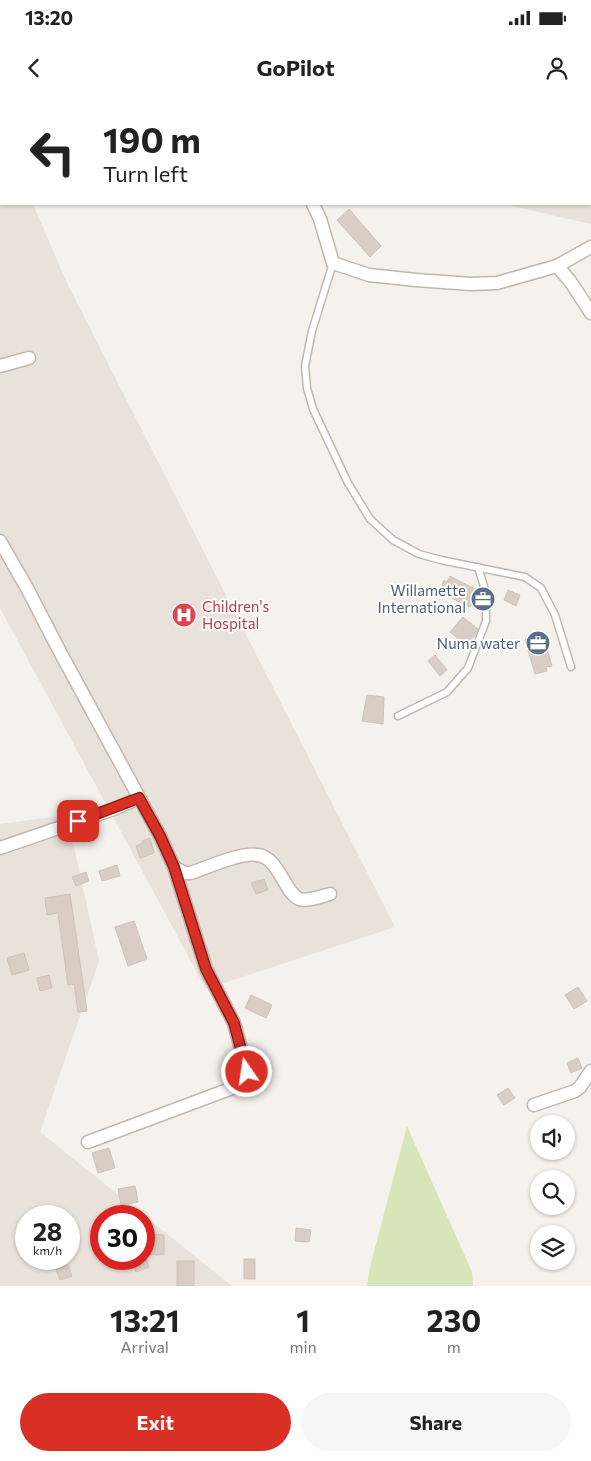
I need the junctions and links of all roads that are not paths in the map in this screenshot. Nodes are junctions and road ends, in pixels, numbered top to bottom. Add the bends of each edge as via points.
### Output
1 (314, 205) edge
2 (591, 248) edge
3 (333, 263) junction
4 (557, 266) junction
5 (591, 313) edge
6 (29, 358) dead end
7 (0, 366) edge
8 (0, 541) edge
9 (478, 568) junction
10 (571, 667) dead end
11 (398, 716) dead end
12 (139, 798) junction
13 (0, 848) edge
14 (174, 867) junction
15 (330, 894) dead end
16 (591, 1071) edge
17 (534, 1106) dead end
18 (88, 1142) dead end

1 - 3 street
2 - 4 street
3 - 4 street via 369,275 471,284 497,284
3 - 9 lane via 305,366 313,409 348,483 370,519 393,540 419,554
4 - 5 street
6 - 7 street
8 - 12 street
9 - 10 lane via 525,577 541,588 555,615
9 - 11 lane via 486,593 486,622 468,668 447,692
12 - 13 street
12 - 14 street
14 - 15 street via 184,873 191,872 246,855 257,855 278,870 292,894 300,899
14 - 18 street via 206,969 234,1023 246,1079 228,1090
16 - 17 street via 575,1091

